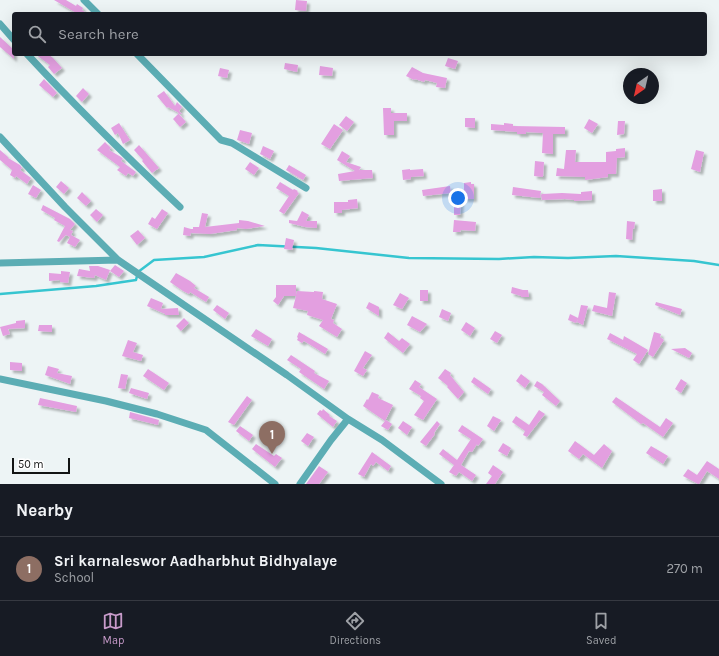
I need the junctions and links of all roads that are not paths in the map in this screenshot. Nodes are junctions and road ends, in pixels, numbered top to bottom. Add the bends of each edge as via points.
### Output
1 (84, 0) edge
2 (96, 12) edge
3 (0, 24) edge
4 (12, 38) edge
5 (29, 56) edge
6 (139, 56) edge
7 (0, 137) edge
8 (306, 188) dead end
9 (180, 207) dead end
10 (118, 260) junction
11 (0, 264) edge
12 (0, 379) edge
13 (348, 419) junction
14 (275, 484) edge
15 (300, 484) edge
16 (441, 484) edge

1 - 2 street
3 - 4 street
5 - 9 street via 120,151
6 - 8 street via 221,140 232,143
7 - 10 street
10 - 11 street
10 - 13 street via 287,374
12 - 14 street via 106,401 206,430
13 - 15 street
13 - 16 street via 382,440

